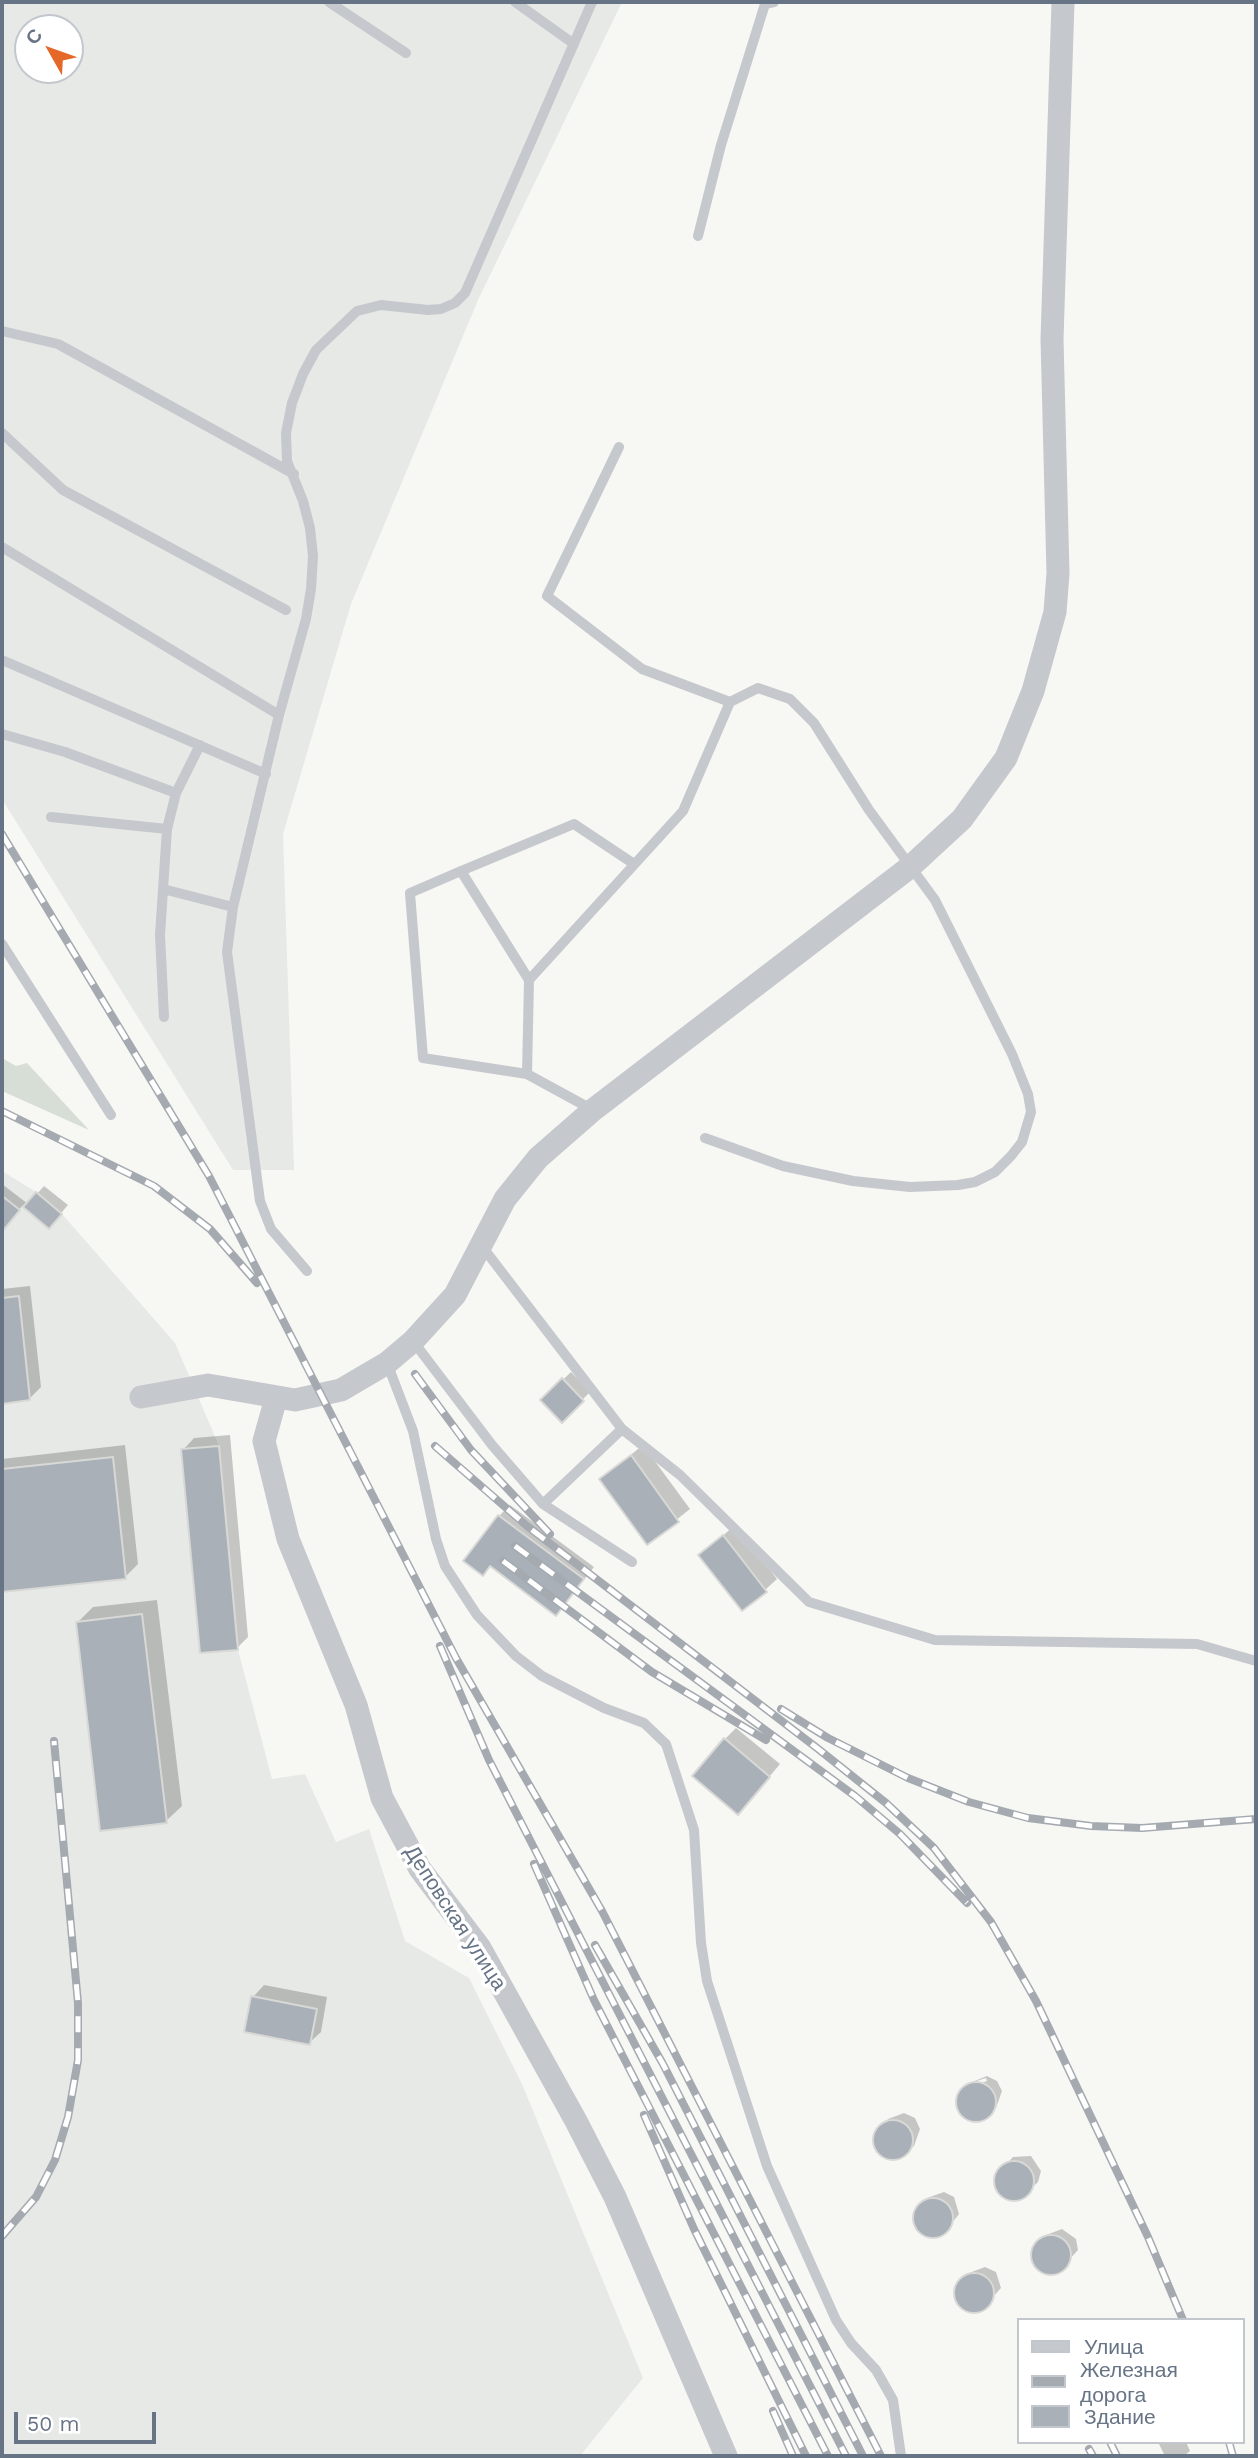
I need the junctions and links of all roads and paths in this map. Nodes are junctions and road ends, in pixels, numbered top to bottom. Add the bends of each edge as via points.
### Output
1 (329, 2) edge
2 (516, 2) edge
3 (592, 2) edge
4 (774, 2) edge
5 (1063, 2) edge
6 (574, 44) junction
7 (406, 53) dead end
8 (698, 236) dead end
9 (2, 331) edge
10 (2, 433) edge
11 (619, 447) dead end
12 (294, 474) junction
13 (2, 547) edge
14 (286, 610) dead end
15 (2, 660) edge
16 (730, 702) junction
17 (279, 715) junction
18 (2, 734) edge
19 (200, 745) junction
20 (266, 774) junction
21 (176, 793) junction
22 (51, 817) dead end
23 (167, 828) junction
24 (634, 864) junction
25 (911, 867) junction
26 (461, 871) junction
27 (163, 889) junction
28 (233, 907) junction
29 (2, 944) edge
30 (529, 980) junction
31 (164, 1017) dead end
32 (527, 1074) junction
33 (593, 1110) junction
34 (111, 1115) dead end
35 (705, 1138) dead end
36 (481, 1245) junction
37 (307, 1271) dead end
38 (413, 1341) junction
39 (387, 1363) junction
40 (141, 1397) dead end
41 (276, 1398) junction
42 (622, 1429) junction
43 (543, 1504) junction
44 (632, 1562) dead end
45 (1256, 1661) edge
46 (726, 2456) edge
47 (901, 2456) edge

1 - 7 lane
2 - 6 lane
3 - 6 lane
4 - 8 lane via 765,4
5 - 25 street via 1052,339 1055,612 1033,691 1006,758 962,819
6 - 12 lane via 465,293 441,309 381,305 357,311 316,351 303,374 286,433 287,461
9 - 12 lane via 58,344
10 - 14 lane via 62,490
11 - 16 lane via 547,596 642,669
12 - 17 lane via 313,556 306,619
13 - 17 lane
15 - 19 lane
16 - 24 lane via 683,811
16 - 25 lane via 758,688 790,699 814,723
17 - 20 lane
18 - 21 lane
19 - 20 lane
19 - 21 lane
20 - 28 lane
21 - 23 lane
22 - 23 lane
23 - 27 lane
24 - 26 lane via 574,824
24 - 30 lane
25 - 33 street
25 - 35 lane via 935,900 1023,1077 1031,1111 1022,1142 995,1172 975,1182 909,1186 797,1170
26 - 30 lane
26 - 32 lane via 410,893 423,1058
27 - 28 lane
27 - 31 lane via 159,935
28 - 37 lane via 229,976 260,1201 271,1229
29 - 34 lane
30 - 32 lane
32 - 33 lane
33 - 36 street via 538,1158 505,1199
36 - 38 street via 455,1295
36 - 42 lane
38 - 39 street
38 - 43 lane
39 - 41 street via 341,1390 295,1400
39 - 47 lane via 413,1432 439,1548 477,1615 516,1657 542,1676 644,1723 666,1744 694,1830 708,1981 767,2166 836,2320 876,2370 893,2400
40 - 41 street via 208,1385 254,1390
41 - 46 street, Деповская улица via 264,1441 288,1539 356,1705 382,1798 420,1869 480,1948 576,2121 615,2197
42 - 43 lane
42 - 45 lane via 680,1475 809,1602 935,1640 1197,1644
43 - 44 lane

